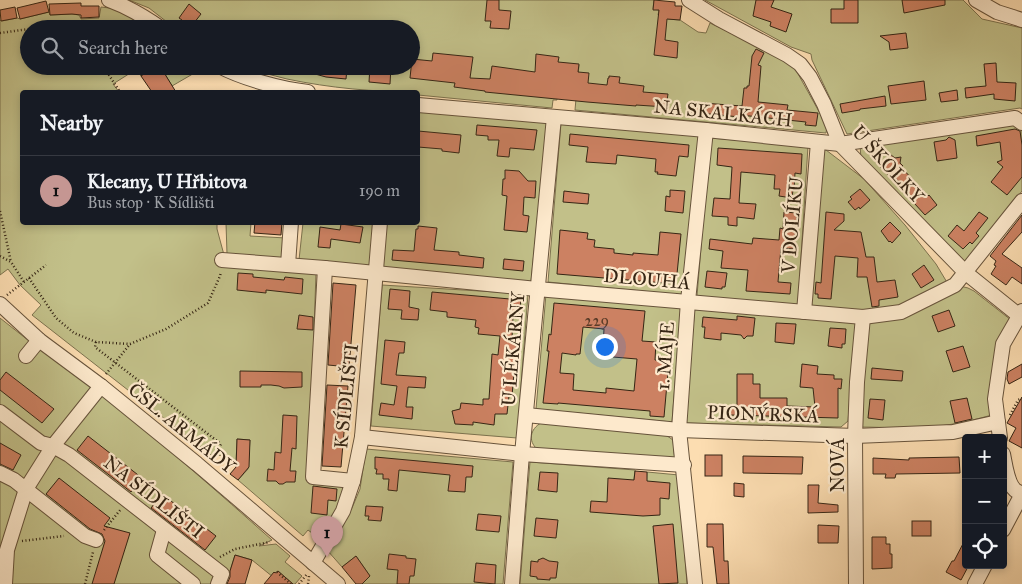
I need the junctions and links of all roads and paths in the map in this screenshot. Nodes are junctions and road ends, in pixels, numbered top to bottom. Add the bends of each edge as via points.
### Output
1 (109, 0) edge
2 (689, 0) edge
3 (976, 0) edge
4 (148, 20) edge
5 (1022, 20) edge
6 (20, 30) edge
7 (0, 33) edge
8 (109, 75) edge
9 (240, 75) edge
10 (119, 90) edge
11 (295, 90) edge
12 (420, 105) edge
13 (554, 117) junction
14 (1022, 123) edge
15 (706, 130) junction
16 (818, 142) junction
17 (840, 144) junction
18 (1022, 201) edge
19 (0, 211) edge
20 (292, 225) edge
21 (380, 225) edge
22 (0, 256) edge
23 (222, 260) joint
24 (11, 262) junction
25 (46, 265) dead end
26 (288, 265) junction
27 (325, 268) junction
28 (377, 273) junction
29 (966, 273) junction
30 (29, 278) junction
31 (24, 282) junction
32 (537, 289) junction
33 (688, 301) junction
34 (1, 302) edge
35 (804, 312) junction
36 (1021, 315) edge
37 (863, 317) junction
38 (39, 340) junction
39 (96, 342) junction
40 (130, 344) junction
41 (26, 356) dead end
42 (115, 362) junction
43 (102, 382) junction
44 (0, 412) edge
45 (526, 415) junction
46 (998, 422) junction
47 (679, 430) junction
48 (1000, 434) edge
49 (855, 436) junction
50 (362, 437) junction
51 (53, 446) junction
52 (522, 454) junction
53 (211, 465) dead end
54 (684, 465) junction
55 (1007, 472) edge
56 (0, 473) edge
57 (354, 481) junction
58 (26, 489) junction
59 (1022, 494) edge
60 (1006, 524) edge
61 (164, 530) junction
62 (91, 538) joint
63 (274, 541) dead end
64 (6, 547) edge
65 (208, 563) junction
66 (983, 569) edge
67 (312, 570) junction
68 (277, 572) dead end
69 (88, 574) dead end
70 (5, 584) edge
71 (85, 584) edge
72 (193, 584) edge
73 (218, 584) edge
74 (291, 584) edge
75 (299, 584) edge
76 (308, 584) edge
77 (338, 584) edge
78 (512, 584) edge
79 (695, 584) edge
80 (856, 584) edge
81 (975, 584) edge

1 - 4 street
2 - 17 street, U ŠKOLKY via 800,64 824,104
3 - 5 street via 997,12
6 - 7 path
8 - 10 path
9 - 11 street
12 - 13 street, NA SKALKÁCH
13 - 15 street, NA SKALKÁCH
13 - 32 street, U LÉKÁRNY
14 - 17 street, NA SKALKÁCH via 1015,118
15 - 16 street, NA SKALKÁCH
15 - 33 street, 1. MÁJE
16 - 17 street, NA SKALKÁCH
16 - 35 street, V DOLÍKU
17 - 29 street, U ŠKOLKY
18 - 29 street, DLOUHÁ
19 - 24 path
20 - 26 street
21 - 28 street, K SÍDLIŠTI
22 - 24 path
23 - 26 street, DLOUHÁ
23 - 40 path via 220,276 208,303 166,329
24 - 31 path
25 - 30 path
26 - 27 street, DLOUHÁ
27 - 28 street, DLOUHÁ
27 - 57 street via 313,477
28 - 32 street, DLOUHÁ
28 - 50 street, K SÍDLIŠTI
29 - 36 street, U ŠKOLKY
29 - 37 street, DLOUHÁ via 955,285 901,312
30 - 31 path
30 - 39 path via 56,318 74,333
31 - 34 path
32 - 33 street, DLOUHÁ
32 - 45 street, U LÉKÁRNY
33 - 35 street, DLOUHÁ
33 - 47 street, 1. MÁJE
34 - 38 street, ČSL. ARMÁDY
35 - 37 street, DLOUHÁ
36 - 46 street via 1003,344 995,399
37 - 49 street, NOVÁ
38 - 41 street
38 - 43 street, ČSL. ARMÁDY
39 - 40 path
39 - 42 path via 95,346
40 - 42 path
42 - 43 path
42 - 53 path via 220,444
43 - 51 street
43 - 67 street, ČSL. ARMÁDY
44 - 51 street, NA SÍDLIŠTI via 40,443
45 - 47 street, PIONÝRSKÁ
45 - 52 street, U LÉKÁRNY
46 - 48 street
46 - 49 street, PIONÝRSKÁ via 954,432
47 - 49 street, PIONÝRSKÁ
47 - 54 street, 1. MÁJE
49 - 80 street, NOVÁ
50 - 52 street
50 - 57 street, K SÍDLIŠTI
51 - 58 street
51 - 61 street, NA SÍDLIŠTI via 113,488
52 - 54 street
52 - 78 street, U LÉKÁRNY
54 - 79 street, 1. MÁJE
55 - 59 street via 1015,490
56 - 58 street
57 - 67 street, K SÍDLIŠTI
58 - 62 street
58 - 64 street
59 - 60 street
61 - 65 street, NA SÍDLIŠTI
61 - 72 street via 157,555
62 - 64 path via 62,536
63 - 65 path via 235,549
64 - 70 street
65 - 73 street, NA SÍDLIŠTI via 222,574
66 - 81 street
67 - 75 path
67 - 76 path
67 - 77 street, ČSL. ARMÁDY
68 - 74 path
69 - 71 path

